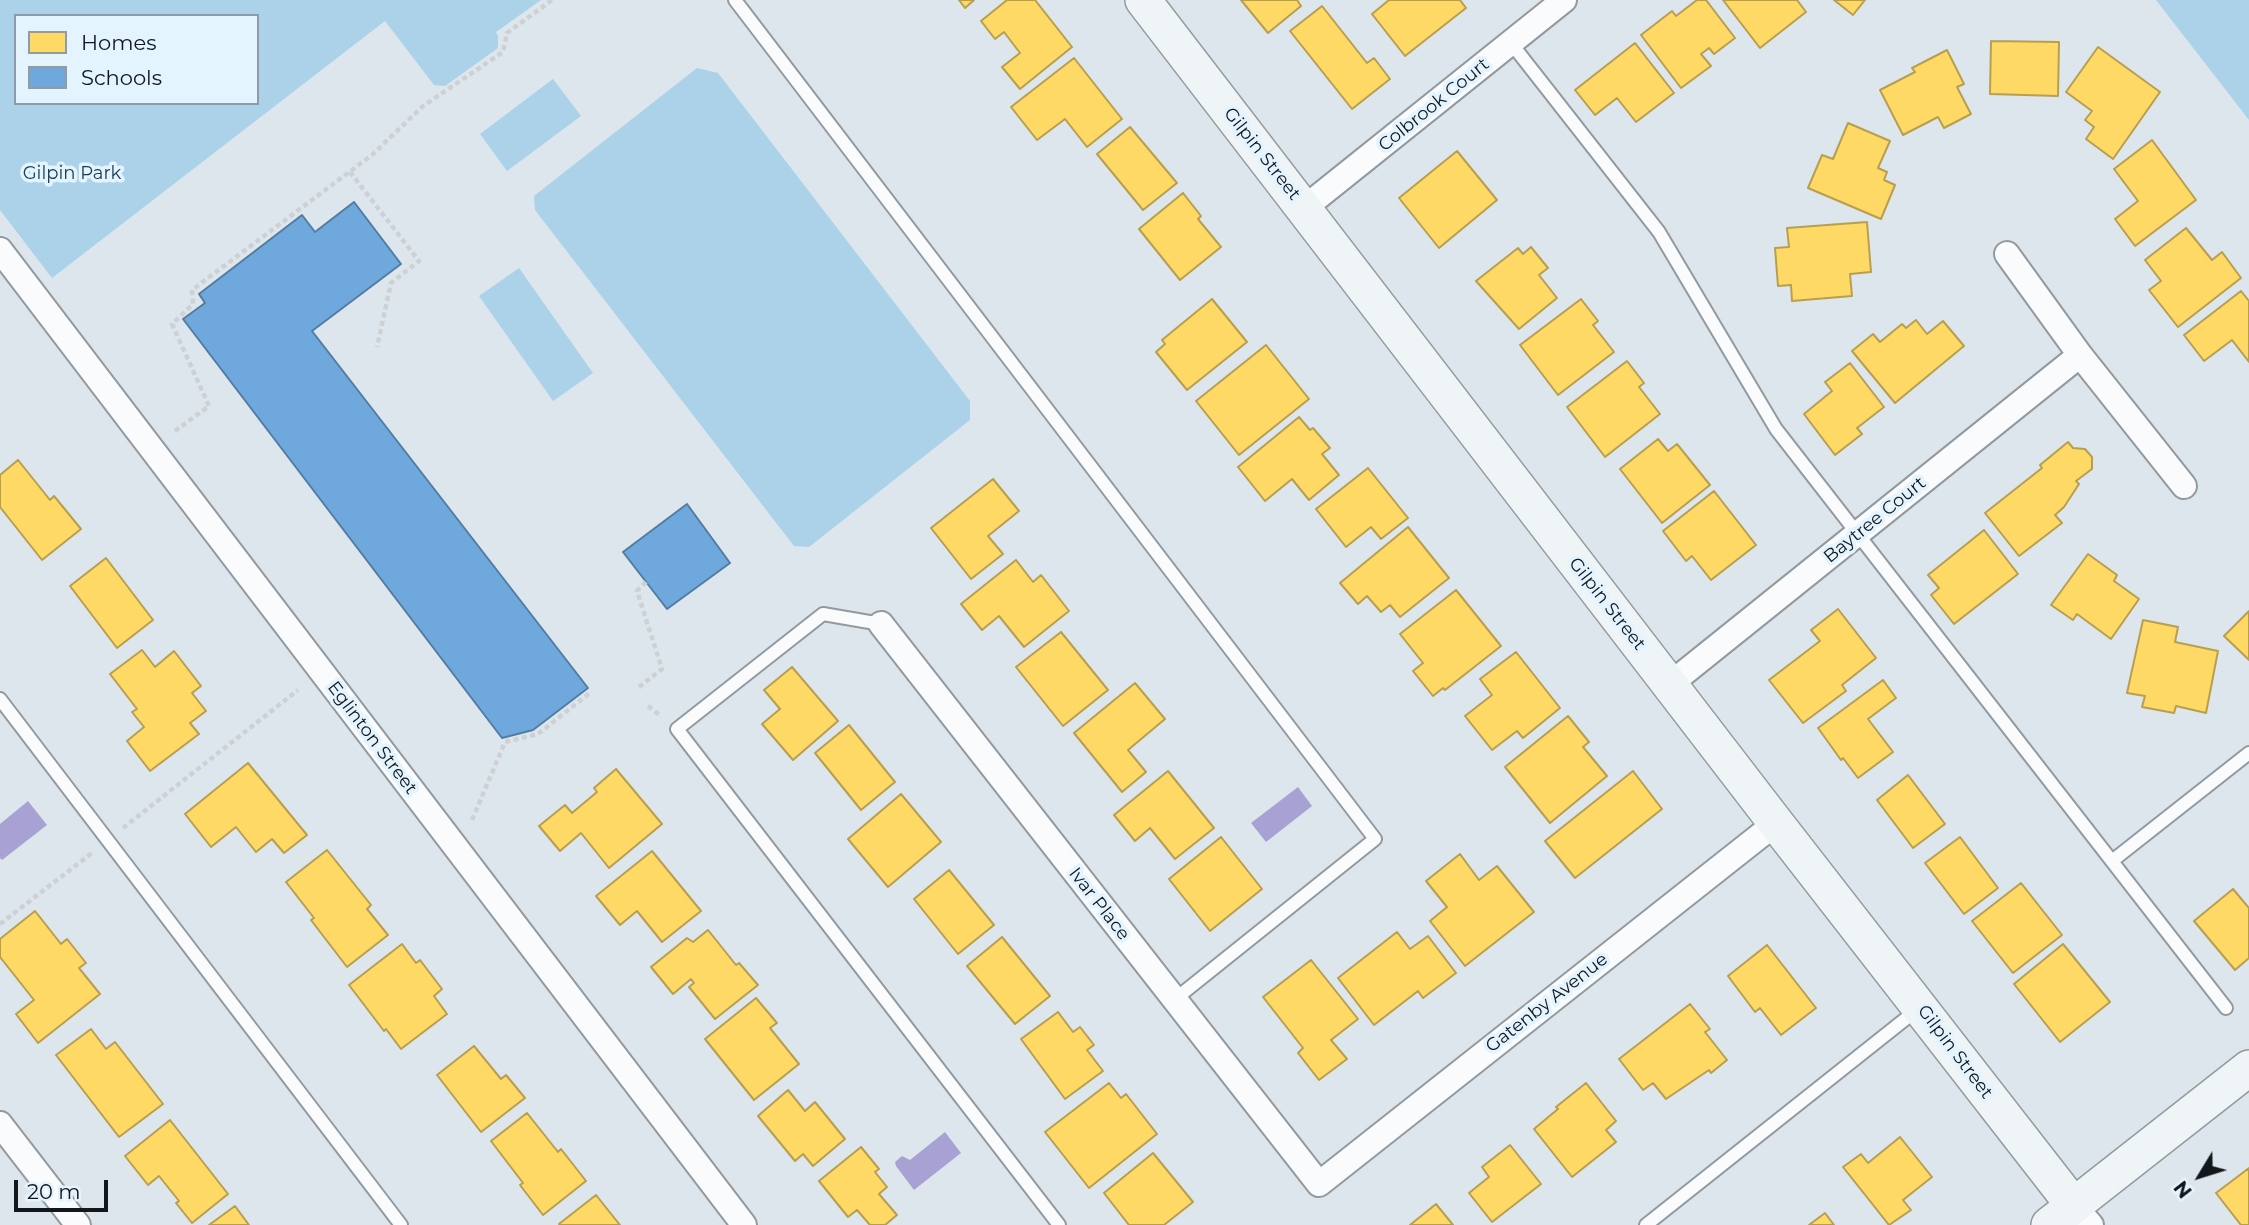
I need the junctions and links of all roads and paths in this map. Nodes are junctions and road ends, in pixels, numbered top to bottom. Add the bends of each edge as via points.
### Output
1 (552, 0) edge
2 (734, 0) edge
3 (1143, 0) edge
4 (1564, 0) edge
5 (1511, 43) junction
6 (350, 172) junction
7 (1303, 209) junction
8 (0, 250) edge
9 (2007, 254) dead end
10 (377, 346) dead end
11 (2080, 355) junction
12 (175, 431) dead end
13 (2184, 486) dead end
14 (1856, 535) junction
15 (646, 582) dead end
16 (881, 624) joint
17 (1670, 685) junction
18 (639, 687) dead end
19 (298, 690) dead end
20 (591, 692) dead end
21 (0, 699) edge
22 (2249, 753) edge
23 (472, 820) dead end
24 (1776, 823) junction
25 (107, 841) junction
26 (2112, 861) junction
27 (0, 924) edge
28 (1174, 1000) junction
29 (1921, 1007) junction
30 (2226, 1008) dead end
31 (2249, 1068) edge
32 (0, 1124) edge
33 (1319, 1184) joint
34 (2072, 1219) edge
35 (78, 1225) edge
36 (401, 1225) edge
37 (744, 1225) edge
38 (1059, 1225) edge
39 (1646, 1225) edge

1 - 6 path via 507,33 503,52 423,106
2 - 28 lane via 1375,839
3 - 7 street, Gilpin Street
4 - 5 street, Colbrook Court
5 - 7 street, Colbrook Court
5 - 14 lane via 1659,232 1776,429
6 - 10 path via 419,261 391,283
6 - 12 path via 192,290 193,303 172,324 209,406
7 - 17 street, Gilpin Street
8 - 37 street, Eglinton Street
9 - 11 street
11 - 13 street
11 - 14 street, Baytree Court
14 - 17 street, Baytree Court
14 - 26 lane
15 - 18 path via 637,591 662,669
16 - 28 street, Ivar Place
16 - 38 lane via 822,614 677,729
17 - 24 street, Gilpin Street
19 - 25 path
20 - 23 path via 538,734 505,742
21 - 25 lane
22 - 26 lane
24 - 29 street, Gilpin Street
24 - 33 street, Gatenby Avenue
25 - 27 path
25 - 36 lane
26 - 30 lane
28 - 33 street, Ivar Place
29 - 34 street, Gilpin Street via 2043,1168
29 - 39 lane
31 - 34 street
32 - 35 street

